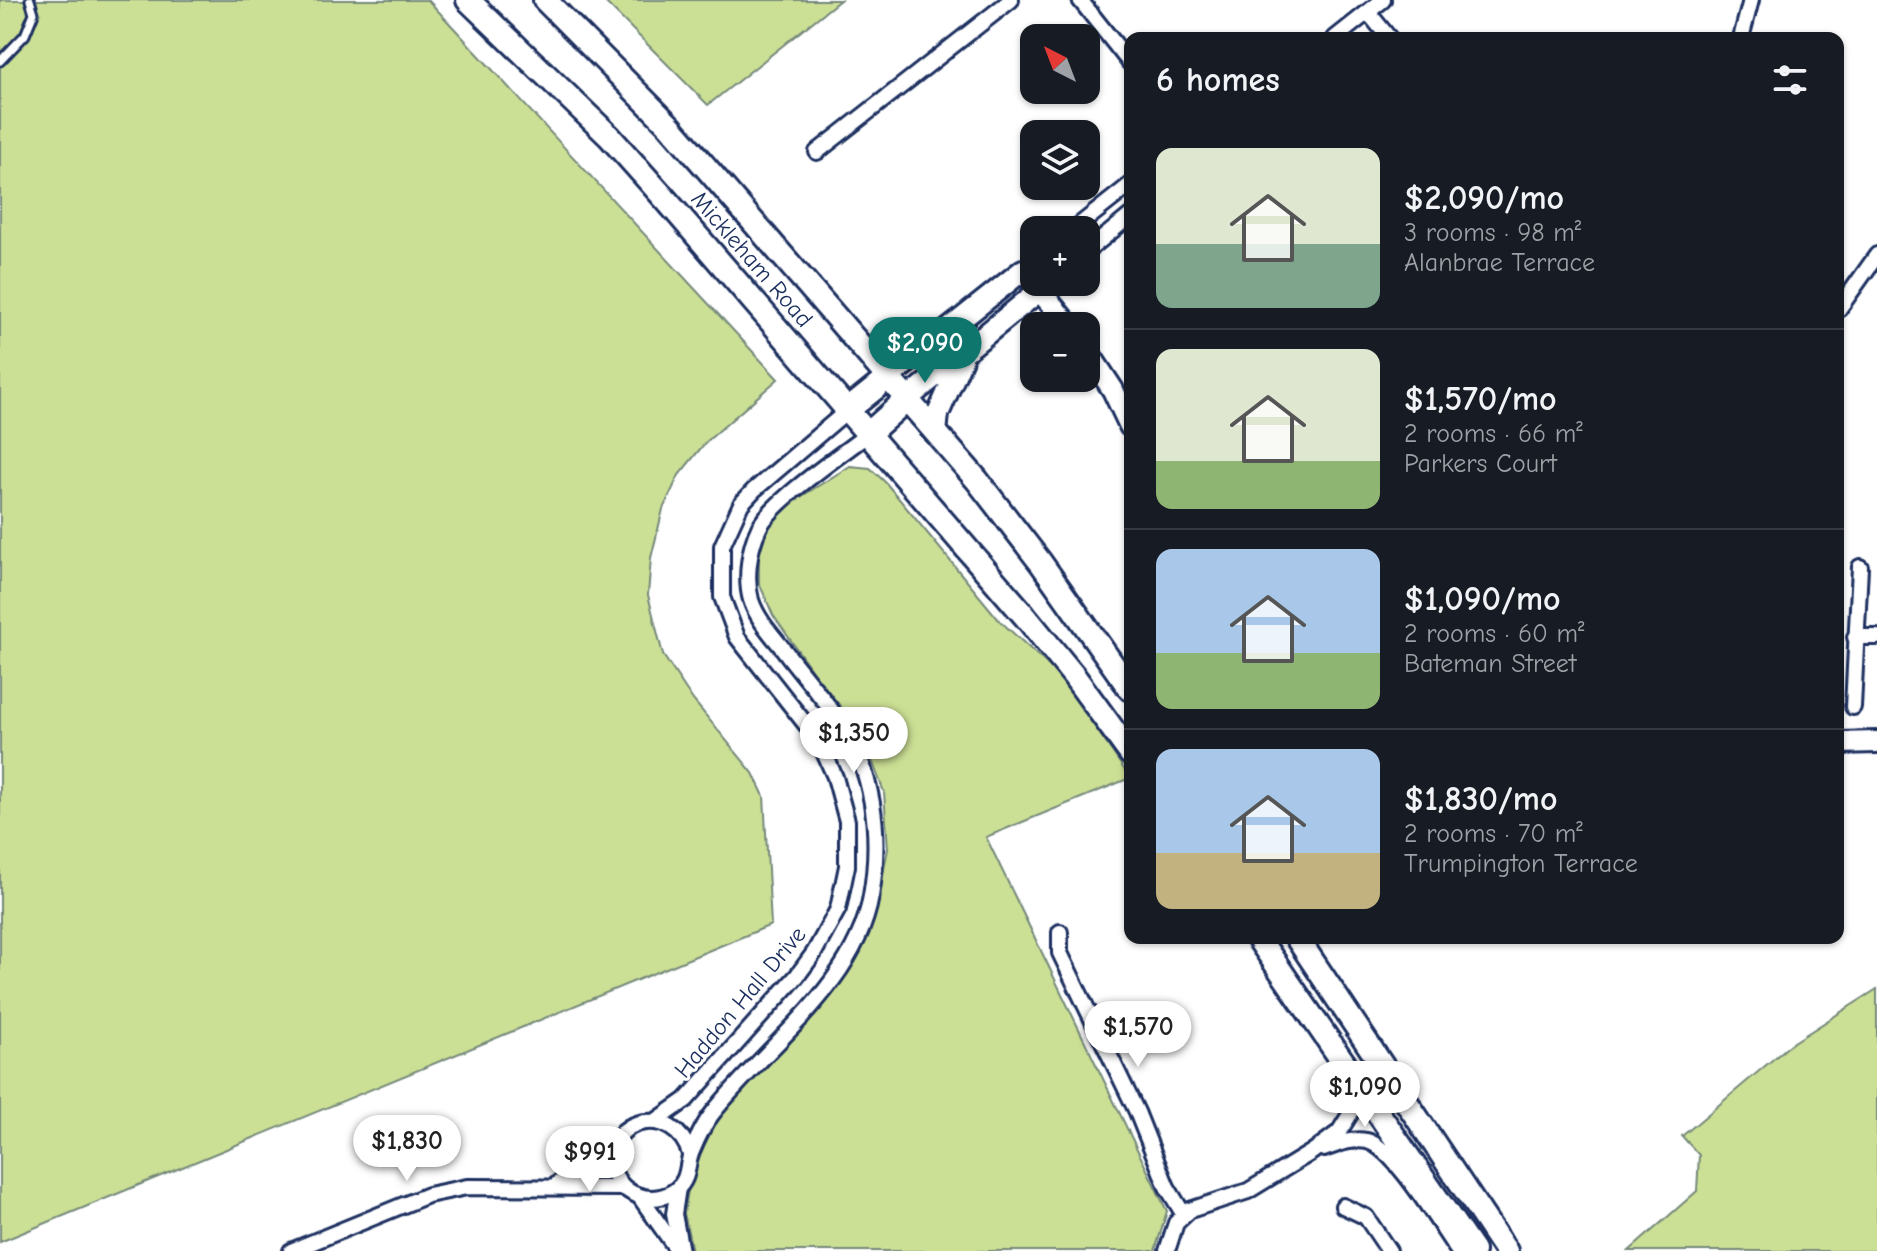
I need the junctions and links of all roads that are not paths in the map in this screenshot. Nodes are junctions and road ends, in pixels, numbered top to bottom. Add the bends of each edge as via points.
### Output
1 (30, 0) edge
2 (468, 0) edge
3 (545, 0) edge
4 (1011, 0) edge
5 (1080, 0) edge
6 (1383, 0) edge
7 (1751, 0) edge
8 (1368, 12) junction
9 (1343, 32) edge
10 (1384, 32) edge
11 (1743, 32) edge
12 (1124, 55) edge
13 (0, 61) edge
14 (817, 152) dead end
15 (1124, 190) edge
16 (1091, 216) edge
17 (1124, 221) edge
18 (1100, 241) edge
19 (1877, 255) edge
20 (1020, 273) edge
21 (1033, 296) edge
22 (1844, 302) edge
23 (966, 352) junction
24 (1100, 370) edge
25 (889, 377) junction
26 (907, 399) junction
27 (848, 410) junction
28 (1124, 413) edge
29 (936, 433) junction
30 (868, 434) junction
31 (1860, 567) dead end
32 (1855, 637) junction
33 (1877, 637) edge
34 (1124, 681) edge
35 (1853, 707) dead end
36 (1877, 742) edge
37 (1844, 743) edge
38 (1124, 745) edge
39 (1060, 932) dead end
40 (1262, 944) edge
41 (1301, 944) edge
42 (1353, 1076) junction
43 (656, 1121) junction
44 (613, 1150) junction
45 (1312, 1152) junction
46 (690, 1154) junction
47 (538, 1187) junction
48 (624, 1188) junction
49 (678, 1188) junction
50 (640, 1197) junction
51 (1343, 1206) dead end
52 (1184, 1215) junction
53 (291, 1251) edge
54 (680, 1251) edge
55 (1167, 1251) edge
56 (1389, 1251) edge
57 (1458, 1251) edge
58 (1473, 1251) edge
59 (1506, 1251) edge

1 - 13 lane via 34,13 25,35
2 - 27 main road, Mickleham Road via 609,136
3 - 25 main road, Mickleham Road via 670,126
4 - 14 street
5 - 12 street
6 - 8 street
7 - 11 street
8 - 9 street
8 - 10 street
15 - 16 street
17 - 18 street
19 - 22 street
20 - 25 street
21 - 23 street
23 - 26 street
23 - 29 street via 938,414
24 - 28 street
25 - 26 main road, Mickleham Road
25 - 27 main road
26 - 29 main road, Mickleham Road
26 - 30 main road
27 - 30 main road, Mickleham Road
27 - 43 street, Haddon Hall Drive via 741,504 722,546 722,597 737,637 819,741 835,777 847,821 847,866 838,909 797,976 686,1100
29 - 34 main road, Mickleham Road via 1041,563
30 - 38 main road, Mickleham Road via 1064,664
30 - 46 street via 777,505 759,527 749,584 761,621 838,720 859,758 872,801 877,849 870,900 845,961 711,1116
31 - 32 street
32 - 33 street
32 - 35 street
36 - 37 street
39 - 52 street via 1060,953
40 - 42 main road
41 - 59 main road
42 - 45 street via 1348,1119
42 - 58 main road
43 - 44 street via 628,1128
43 - 46 street via 680,1133
44 - 47 street via 579,1179
44 - 48 street via 612,1164
45 - 52 street via 1248,1191
45 - 57 street via 1348,1141 1373,1144 1400,1167
46 - 49 street via 690,1168
47 - 48 street
47 - 53 street via 467,1187 428,1195
48 - 50 street
49 - 50 street via 667,1196
49 - 54 street via 674,1214
50 - 54 street
51 - 56 street via 1366,1217
52 - 55 street via 1172,1231

